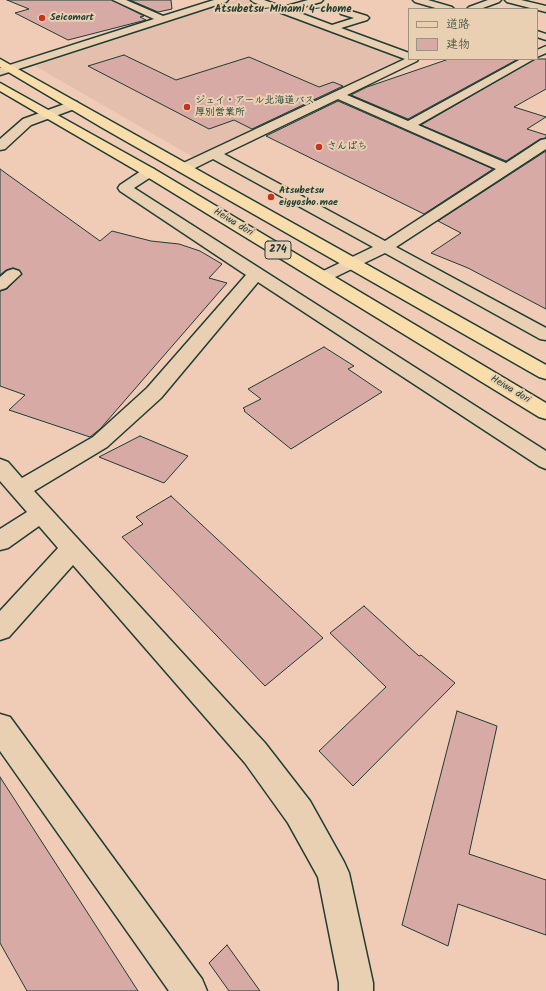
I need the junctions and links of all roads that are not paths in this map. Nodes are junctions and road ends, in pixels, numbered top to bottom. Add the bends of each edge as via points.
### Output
1 (118, 0) edge
2 (223, 0) edge
3 (256, 0) edge
4 (318, 0) edge
5 (418, 0) edge
6 (496, 0) edge
7 (510, 0) edge
8 (446, 8) edge
9 (475, 8) edge
10 (546, 9) edge
11 (282, 10) junction
12 (344, 12) dead end
13 (162, 19) junction
14 (332, 28) junction
15 (408, 57) edge
16 (411, 60) edge
17 (527, 60) edge
18 (0, 62) edge
19 (6, 70) edge
20 (0, 86) edge
21 (338, 95) junction
22 (73, 105) junction
23 (47, 114) junction
24 (410, 125) junction
25 (546, 144) edge
26 (0, 146) edge
27 (214, 154) junction
28 (184, 168) junction
29 (505, 168) junction
30 (149, 172) junction
31 (386, 247) junction
32 (353, 263) junction
33 (13, 274) dead end
34 (256, 274) junction
35 (323, 277) junction
36 (0, 285) edge
37 (546, 335) edge
38 (546, 373) edge
39 (546, 412) edge
40 (546, 461) edge
41 (0, 467) edge
42 (20, 489) junction
43 (42, 514) junction
44 (0, 541) edge
45 (73, 548) junction
46 (0, 629) edge
47 (0, 727) edge
48 (190, 991) edge
49 (356, 991) edge

1 - 13 street
2 - 13 street
3 - 11 street
4 - 11 street
5 - 8 street
6 - 9 street
7 - 10 street
11 - 14 street
12 - 14 street via 364,18
13 - 19 street
14 - 15 street
16 - 21 street
17 - 24 street
18 - 19 highway, Heiwa dori / 274
19 - 22 highway, Heiwa dori / 274
20 - 23 highway, Heiwa dori / 274
21 - 24 street
21 - 27 street
22 - 23 street
22 - 28 highway, Heiwa dori / 274
23 - 26 street via 27,122
23 - 30 highway, Heiwa dori / 274
24 - 29 street
25 - 29 street
27 - 28 street
27 - 31 street
28 - 32 highway, Heiwa dori / 274
29 - 31 street
30 - 34 street via 125,188
30 - 35 highway, Heiwa dori / 274
31 - 32 street
31 - 37 street
32 - 35 street
32 - 38 highway, Heiwa dori / 274
33 - 36 street
34 - 40 street
34 - 42 street via 154,392 100,442
35 - 39 highway, Heiwa dori / 274
41 - 42 street
42 - 43 street
43 - 44 street
43 - 45 street
45 - 46 street
45 - 49 street via 255,753 299,812 333,874
47 - 48 street

